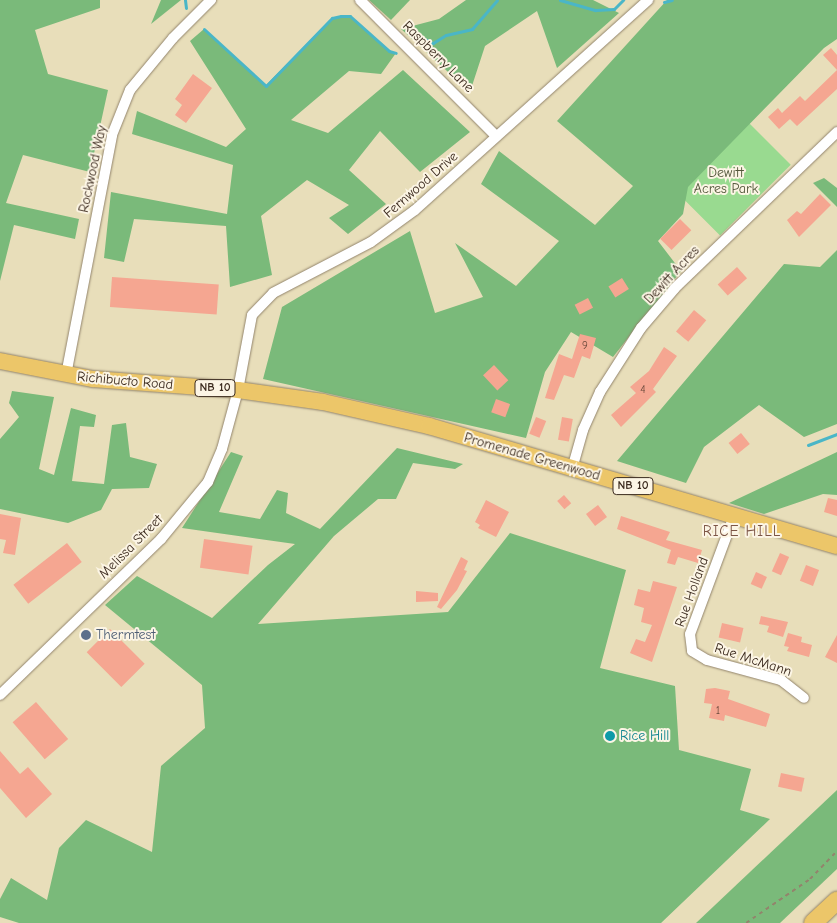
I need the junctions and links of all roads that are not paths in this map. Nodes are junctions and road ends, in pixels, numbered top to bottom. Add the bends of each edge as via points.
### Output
1 (211, 0) edge
2 (360, 0) edge
3 (648, 0) edge
4 (837, 132) edge
5 (495, 135) junction
6 (0, 361) edge
7 (66, 375) junction
8 (238, 390) junction
9 (429, 426) joint
10 (572, 468) junction
11 (734, 516) junction
12 (837, 546) edge
13 (692, 651) joint
14 (0, 695) edge
15 (804, 698) dead end
16 (837, 901) edge
17 (813, 923) edge

1 - 7 street, Rockwood Way via 173,38 130,90 112,135
2 - 5 street, Raspberry Lane
3 - 5 street, Fernwood Drive
4 - 10 street, Dewitt Acres via 675,288 641,328 600,392 583,430
5 - 8 street, Fernwood Drive via 391,229 273,293 252,315
6 - 7 main road, Richibucto Road / NB 10
7 - 8 main road, Richibucto Road / NB 10
8 - 9 main road, Richibucto Road / NB 10 via 324,402
8 - 14 street, Melissa Street via 222,449 208,482 161,539
9 - 10 main road, Promenade Greenwood / NB 10
10 - 11 main road, Promenade Greenwood / NB 10
11 - 12 main road, Promenade Greenwood / NB 10
11 - 13 street, Rue Holland via 690,634
13 - 15 street, Rue McMann via 707,660 781,680
16 - 17 highway

